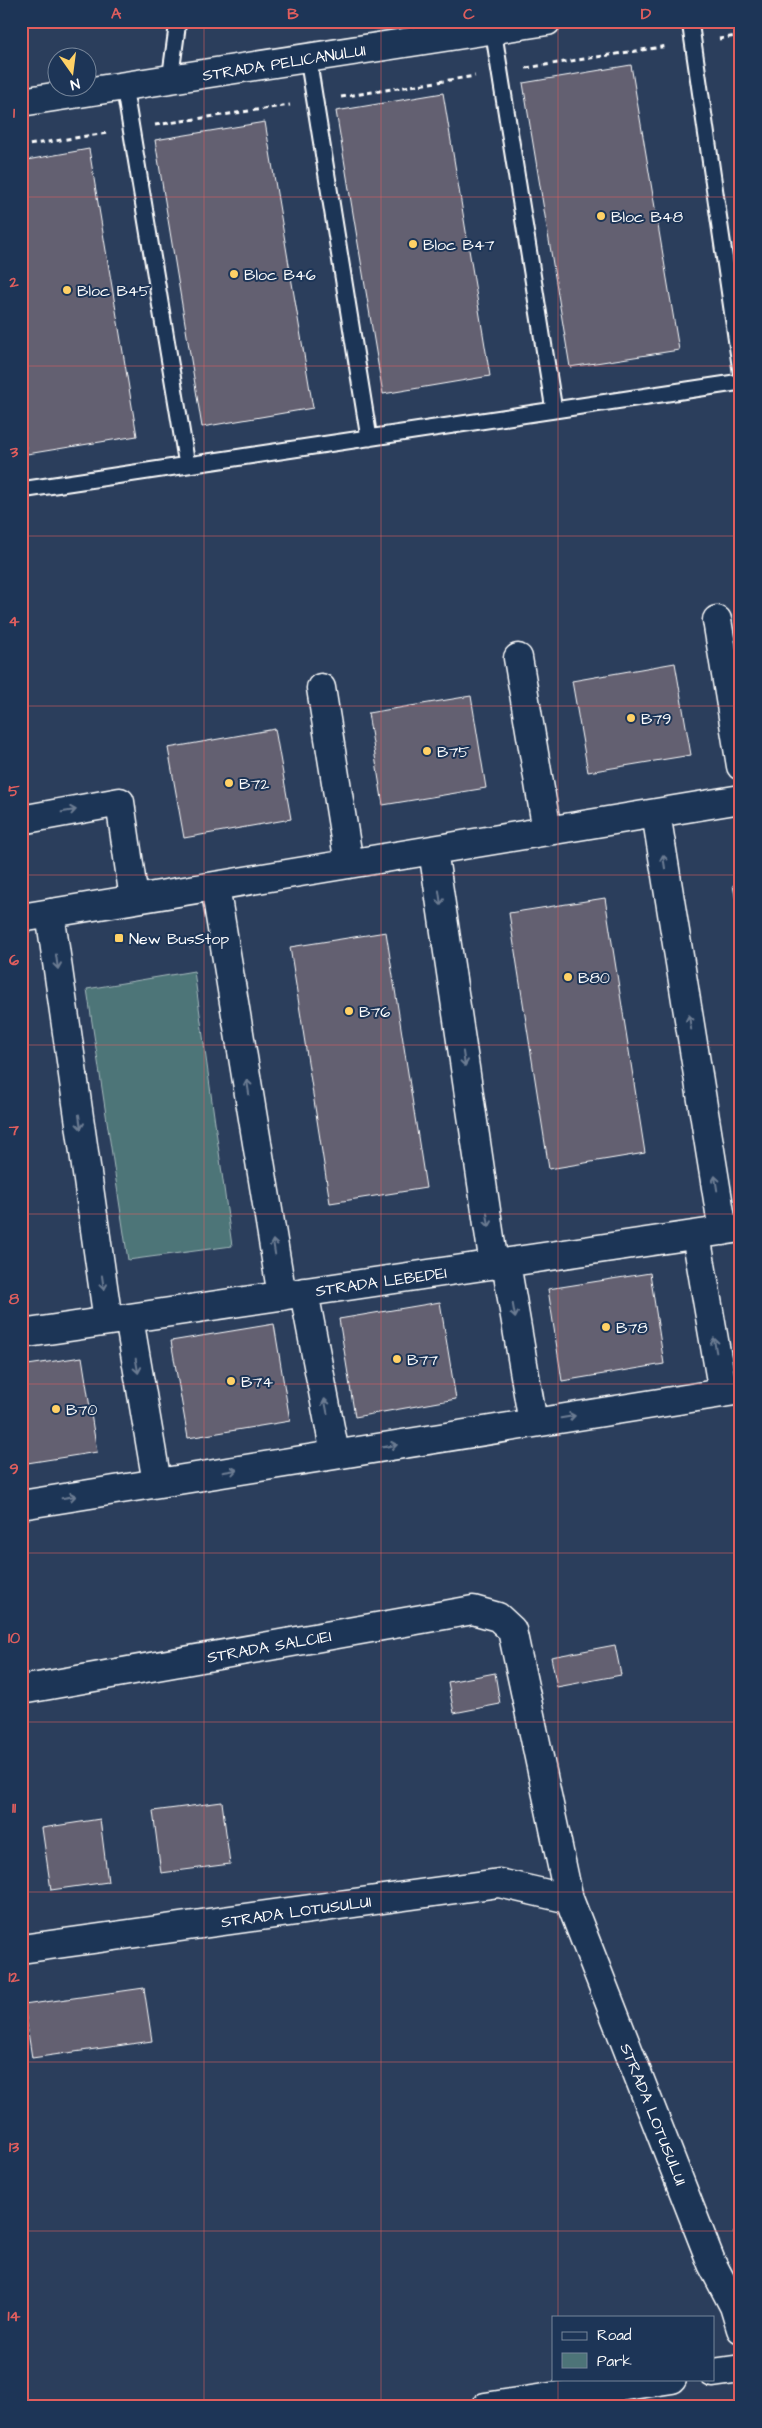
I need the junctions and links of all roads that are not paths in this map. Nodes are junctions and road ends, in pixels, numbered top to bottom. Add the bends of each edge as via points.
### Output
1 (178, 21) edge
2 (547, 21) edge
3 (690, 21) edge
4 (443, 29) edge
5 (493, 30) junction
6 (308, 58) junction
7 (170, 80) junction
8 (124, 86) junction
9 (21, 102) edge
10 (741, 371) edge
11 (741, 382) edge
12 (554, 410) junction
13 (369, 438) junction
14 (187, 465) junction
15 (21, 490) edge
16 (717, 620) dead end
17 (518, 658) dead end
18 (321, 688) dead end
19 (741, 766) edge
20 (741, 799) edge
21 (656, 813) junction
22 (21, 820) edge
23 (547, 831) junction
24 (433, 850) junction
25 (349, 864) junction
26 (215, 886) junction
27 (134, 899) junction
28 (50, 913) junction
29 (21, 918) edge
30 (732, 1229) edge
31 (696, 1235) junction
32 (500, 1264) junction
33 (293, 1294) junction
34 (118, 1319) junction
35 (21, 1334) edge
36 (732, 1391) edge
37 (533, 1423) junction
38 (335, 1454) junction
39 (157, 1483) junction
40 (21, 1505) edge
41 (512, 1630) joint
42 (21, 1690) edge
43 (569, 1899) junction
44 (21, 1949) edge
45 (741, 2328) edge
46 (741, 2369) edge
47 (714, 2373) edge
48 (665, 2380) edge
49 (485, 2407) edge

1 - 7 lane
2 - 5 street, STRADA PELICANULUI
3 - 10 lane
4 - 5 street, STRADA PELICANULUI
4 - 6 street, STRADA PELICANULUI
5 - 12 lane
6 - 7 street, STRADA PELICANULUI
6 - 13 lane
7 - 8 street, STRADA PELICANULUI
8 - 9 street, STRADA PELICANULUI
8 - 14 lane
11 - 12 lane
12 - 13 lane
13 - 14 lane
14 - 15 lane
16 - 19 street
17 - 23 street
18 - 25 street
20 - 21 street
21 - 23 street
30 -> 21 street
22 -> 27 street via 120,802
23 - 24 street
24 - 25 street
24 -> 32 street
25 - 26 street
26 - 27 street
33 -> 26 street
27 - 28 street
28 - 29 street
28 -> 34 street
30 - 31 street, STRADA LEBEDEI
31 - 32 street, STRADA LEBEDEI
36 -> 31 street
32 - 33 street, STRADA LEBEDEI
32 -> 37 street
33 - 34 street, STRADA LEBEDEI
38 -> 33 street
34 - 35 street, STRADA LEBEDEI
34 -> 39 street
37 -> 36 street
38 -> 37 street
39 -> 38 street
40 -> 39 street
41 - 42 street, STRADA SALCIEI via 498,1616 473,1610
41 - 43 street, STRADA LOTUSULUI
43 - 44 street, STRADA LOTUSULUI via 498,1884
43 - 45 street, STRADA LOTUSULUI via 712,2264 734,2306
46 - 47 street
48 - 49 street

